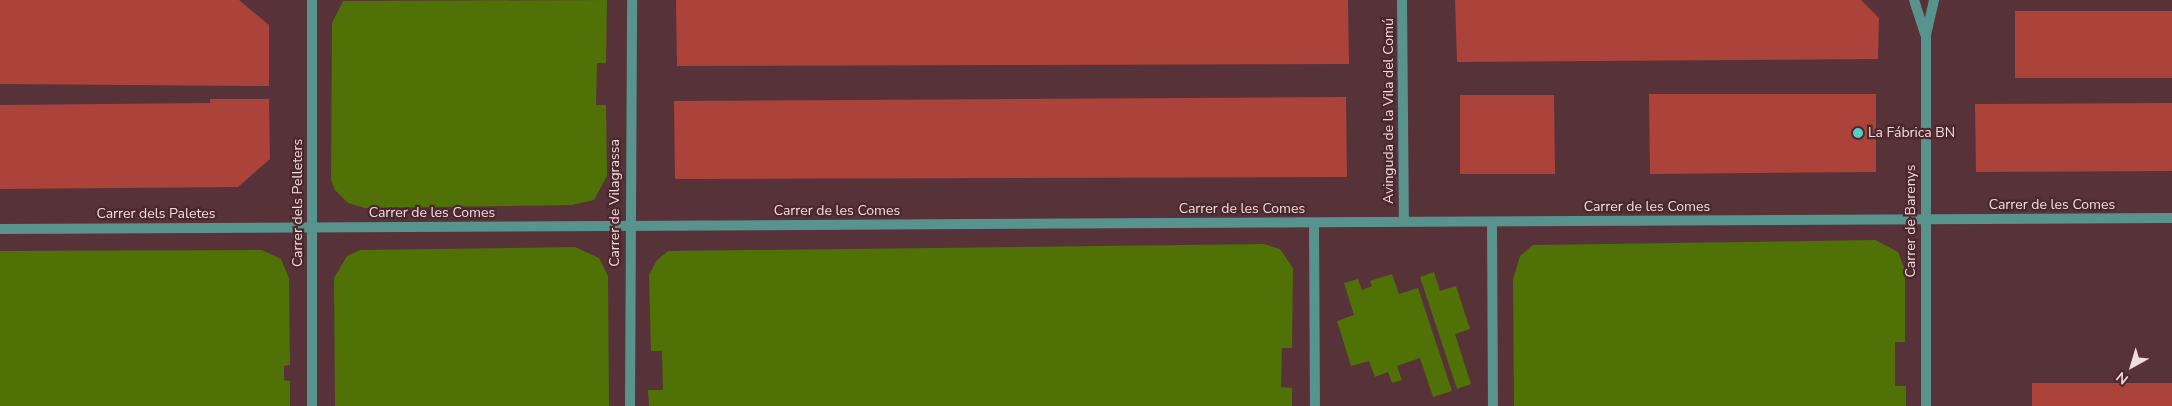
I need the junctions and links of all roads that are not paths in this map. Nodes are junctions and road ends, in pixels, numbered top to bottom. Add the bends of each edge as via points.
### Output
1 (312, 0) edge
2 (632, 0) edge
3 (1402, 0) edge
4 (1914, 0) edge
5 (1934, 0) edge
6 (1926, 35) junction
7 (2172, 218) edge
8 (1925, 220) junction
9 (1404, 221) junction
10 (1492, 222) junction
11 (1314, 223) junction
12 (628, 226) junction
13 (311, 227) junction
14 (0, 230) edge
15 (312, 406) edge
16 (630, 406) edge
17 (1315, 406) edge
18 (1493, 406) edge
19 (1926, 406) edge

1 - 13 street, Carrer dels Pelleters
2 - 12 street, Carrer de Vilagrassa
3 - 9 street, Avinguda de la Vila del Comú
4 - 6 street, Carrer de Barenys
5 - 6 street, Carrer de Barenys
6 - 8 street, Carrer de Barenys
7 - 8 street, Carrer de les Comes
8 - 10 street, Carrer de les Comes
8 - 19 street, Carrer de Barenys
9 - 10 street, Carrer de les Comes
9 - 11 street, Carrer de les Comes
10 - 18 street
11 - 12 street, Carrer de les Comes
11 - 17 street
12 - 13 street, Carrer de les Comes
12 - 16 street, Carrer de Vilagrassa
13 - 14 street, Carrer dels Paletes
13 - 15 street, Carrer dels Pelleters

